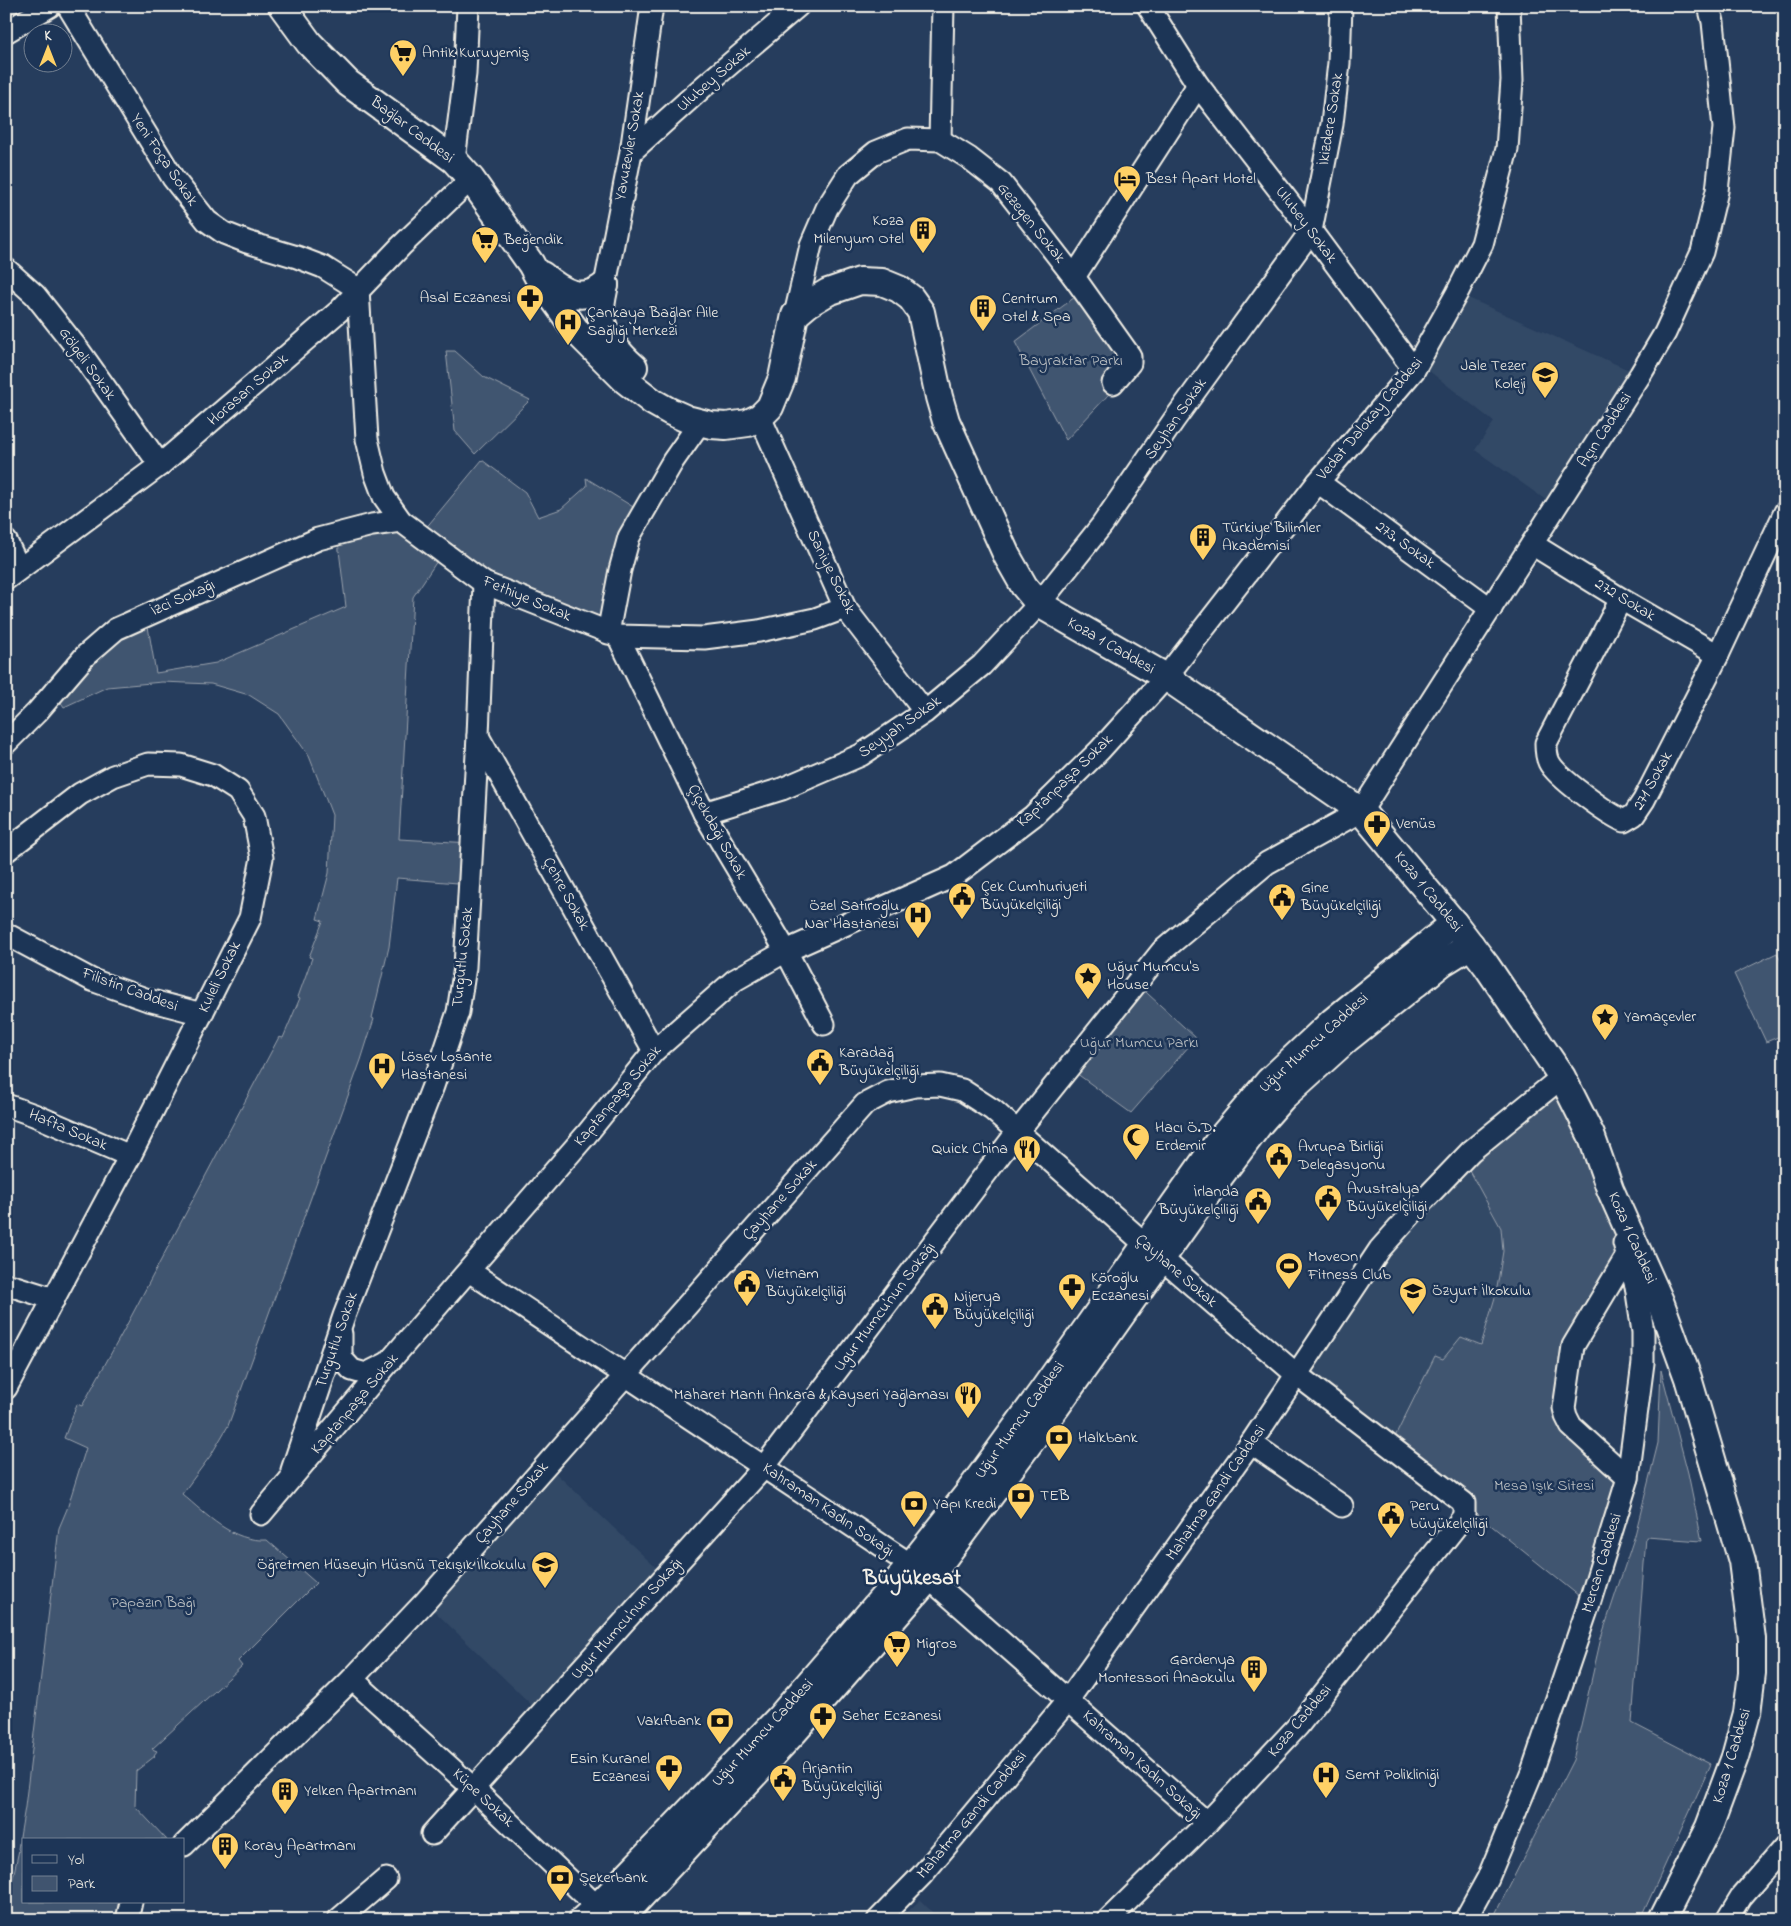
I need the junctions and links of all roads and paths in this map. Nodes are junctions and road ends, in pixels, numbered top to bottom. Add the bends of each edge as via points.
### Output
1 (50, 6) edge
2 (68, 6) edge
3 (282, 6) edge
4 (468, 6) edge
5 (652, 6) edge
6 (798, 6) edge
7 (943, 6) edge
8 (1148, 6) edge
9 (1341, 6) edge
10 (1508, 6) edge
11 (1709, 6) edge
12 (6, 32) edge
13 (1198, 86) junction
14 (940, 140) junction
15 (631, 152) junction
16 (463, 170) junction
17 (1311, 231) junction
18 (530, 264) junction
19 (6, 269) edge
20 (1074, 277) junction
21 (605, 285) junction
22 (358, 289) junction
23 (795, 315) junction
24 (1414, 370) junction
25 (1113, 383) dead end
26 (760, 417) junction
27 (701, 421) junction
28 (160, 465) junction
29 (1318, 482) junction
30 (1785, 512) edge
31 (401, 521) junction
32 (6, 541) edge
33 (1532, 544) junction
34 (13, 573) edge
35 (484, 583) junction
36 (1621, 599) junction
37 (1039, 604) junction
38 (845, 608) junction
39 (1491, 609) junction
40 (613, 634) junction
41 (1718, 655) junction
42 (1166, 677) junction
43 (925, 712) junction
44 (478, 736) junction
45 (6, 743) edge
46 (1361, 811) junction
47 (704, 813) junction
48 (6, 851) edge
49 (1454, 923) junction
50 (6, 934) edge
51 (1471, 945) junction
52 (786, 951) junction
53 (202, 1014) junction
54 (824, 1024) dead end
55 (654, 1051) junction
56 (1562, 1077) junction
57 (6, 1105) edge
58 (1018, 1131) junction
59 (130, 1156) junction
60 (1610, 1189) junction
61 (1154, 1251) junction
62 (1628, 1254) junction
63 (469, 1271) junction
64 (6, 1284) edge
65 (54, 1299) junction
66 (344, 1316) junction
67 (395, 1355) junction
68 (626, 1375) junction
69 (1297, 1375) junction
70 (6, 1388) edge
71 (1251, 1443) junction
72 (764, 1467) junction
73 (1628, 1478) junction
74 (288, 1482) junction
75 (1464, 1503) joint
76 (1342, 1506) dead end
77 (262, 1514) dead end
78 (920, 1572) junction
79 (352, 1679) junction
80 (1068, 1700) junction
81 (474, 1789) junction
82 (1207, 1823) junction
83 (432, 1834) dead end
84 (185, 1845) edge
85 (1785, 1846) edge
86 (386, 1879) dead end
87 (131, 1904) edge
88 (603, 1916) edge
89 (1113, 1918) edge
90 (127, 1920) edge
91 (338, 1920) edge
92 (878, 1920) edge
93 (1465, 1920) edge
94 (1662, 1920) edge
95 (1727, 1920) edge

1 - 12 street
2 - 22 street, Yeni Foça Sokak via 173,178 207,221 224,233 323,267
3 - 16 main road, Bağlar Caddesi via 348,83
4 - 16 street
5 - 15 street, Yavuzevler Sokak
6 - 15 street, Ulubey Sokak
7 - 14 street
8 - 13 street, Ulubey Sokak
9 - 17 street, İkizdere Sokak via 1332,124
10 - 24 street, Vedat Dalokay Caddesi via 1512,80 1507,149 1496,194 1482,244
11 - 33 street, Açın Caddesi via 1724,128 1718,191 1702,252 1665,333
13 - 17 street, Ulubey Sokak
13 - 20 street
14 - 20 street, Gezegen Sokak via 970,158 1001,183
14 - 23 street, Gezegen Sokak via 908,139 876,152 848,176 827,208 811,245
15 - 21 street, Yavuzevler Sokak
16 - 18 main road, Bağlar Caddesi
16 - 22 street, Horasan Sokak
17 - 24 street, Ulubey Sokak
17 - 37 street, Seyhan Sokak via 1102,525
18 - 21 main road, Bağlar Caddesi via 570,293 590,295
18 - 27 main road, Bağlar Caddesi via 578,332 613,370 653,402 687,419
19 - 28 street, Gölgeli Sokak via 35,295 80,352
20 - 25 street, Gezegen Sokak via 1130,356 1130,364
21 - 27 main road via 601,313 611,341 631,364
22 - 28 street, Horasan Sokak via 338,311
22 - 31 street, Fethiye Sokak via 367,438 384,497
23 - 26 main road via 776,394
23 - 37 main road, Koza 1 Caddesi via 828,292 860,282 882,282 911,298 921,312 946,421 1007,556
24 - 29 street, Vedat Dalokay Caddesi
26 - 27 main road via 748,423 726,426
26 - 38 street, Saniye Sokak
27 - 40 street via 630,537 620,570
28 - 34 street, Horasan Sokak
29 - 39 street, 273. Sokak
29 - 42 street, Vedat Dalokay Caddesi
30 - 41 street, 271 Sokak
31 - 35 street, Fethiye Sokak
31 - 45 street, İzci Sokağı via 318,539 116,629 86,655
32 - 34 street
33 - 36 street, 272 Sokak
33 - 39 street, Açın Caddesi
35 - 40 street, Fethiye Sokak
35 - 44 street, Turgutlu Sokak
36 - 41 street, 272 Sokak
36 - 41 street, 271 Sokak via 1546,743 1549,763 1557,772 1612,816 1624,821 1634,816
37 - 42 main road, Koza 1 Caddesi
37 - 43 street, Seyyah Sokak via 982,665
38 - 40 street, Fethiye Sokak via 806,621 704,638
38 - 43 street, Saniye Sokak
39 - 46 street, Açın Caddesi
40 - 47 street, Çiçekdağı Sokak
42 - 46 main road, Koza 1 Caddesi
42 - 52 street, Kaptanpaşa Sokak via 1100,750 1033,816 954,876
43 - 47 street, Seyyah Sokak via 861,756 782,789
44 - 55 street, Çehre Sokak
44 - 66 street, Turgutlu Sokak via 465,967 458,1012 433,1086
46 - 49 main road, Koza 1 Caddesi
46 - 58 street, Ugur Mumcu'nun Sokağı via 1266,863 1162,950
47 - 52 street, Çiçekdağı Sokak
48 - 53 street, Kuleli Sokak via 80,794 113,776 148,764 181,765 213,775 238,791 254,816 262,858 250,918
49 - 51 main road, Koza 1 Caddesi
49 - 61 main road, Uğur Mumcu Caddesi via 1333,1021 1268,1081 1220,1139
50 - 53 street, Filistin Caddesi via 92,980 148,1000
51 - 56 main road, Koza 1 Caddesi
51 - 61 main road, Uğur Mumcu Caddesi via 1442,963 1346,1039 1283,1097 1215,1183
52 - 54 street, Çiçekdağı Sokak
52 - 55 street, Kaptanpaşa Sokak via 735,980
53 - 59 street, Kuleli Sokak
55 - 63 street, Kaptanpaşa Sokak
56 - 60 main road, Koza 1 Caddesi via 1591,1135
56 - 69 street, Mahatma Gandi Caddesi via 1471,1151 1424,1200 1368,1265
57 - 59 street, Hafta Sokak
58 - 61 street, Çayhane Sokak
58 - 68 street, Çayhane Sokak via 962,1090 940,1085 888,1092 865,1104
58 - 72 street, Ugur Mumcu'nun Sokağı
59 - 65 street, Kuleli Sokak
60 - 62 street, Mercan Caddesi
60 - 94 main road, Koza 1 Caddesi via 1660,1301 1688,1378 1742,1561 1752,1639 1747,1713 1736,1756 1709,1827
61 - 69 street, Çayhane Sokak
61 - 78 main road, Uğur Mumcu Caddesi via 1041,1393 968,1493
62 - 73 street, Mercan Caddesi via 1642,1332 1642,1363
62 - 73 street via 1573,1346 1564,1408 1571,1426
63 - 67 street, Kaptanpaşa Sokak
63 - 68 street, Kahraman Kadın Sokağı
64 - 65 street
65 - 70 street, Kuleli Sokak
66 - 67 street via 340,1334 341,1358 352,1370 366,1374
66 - 74 street, Turgutlu Sokak
67 - 74 street, Kaptanpaşa Sokak
68 - 72 street, Kahraman Kadın Sokağı
68 - 79 street, Çayhane Sokak via 425,1602
69 - 71 street, Mahatma Gandi Caddesi
69 - 75 street, Çayhane Sokak
71 - 76 street
71 - 80 street, Mahatma Gandi Caddesi
72 - 78 street, Kahraman Kadın Sokağı
72 - 81 street, Ugur Mumcu'nun Sokağı
73 - 93 street, Mercan Caddesi via 1532,1772 1488,1878
74 - 77 street, Kaptanpaşa Sokak
75 - 82 street, Koza Caddesi via 1464,1516 1298,1726
78 - 80 street, Kahraman Kadın Sokağı
78 - 88 main road, Uğur Mumcu Caddesi via 779,1718
79 - 81 street, Küpe Sokak
79 - 84 street, Çayhane Sokak
80 - 82 street, Kahraman Kadın Sokağı
80 - 92 street, Mahatma Gandi Caddesi via 922,1875
81 - 83 street, Ugur Mumcu'nun Sokağı
81 - 88 street, Küpe Sokak
82 - 89 street, Koza Caddesi
85 - 95 street via 1741,1897
86 - 91 street
87 - 90 street

